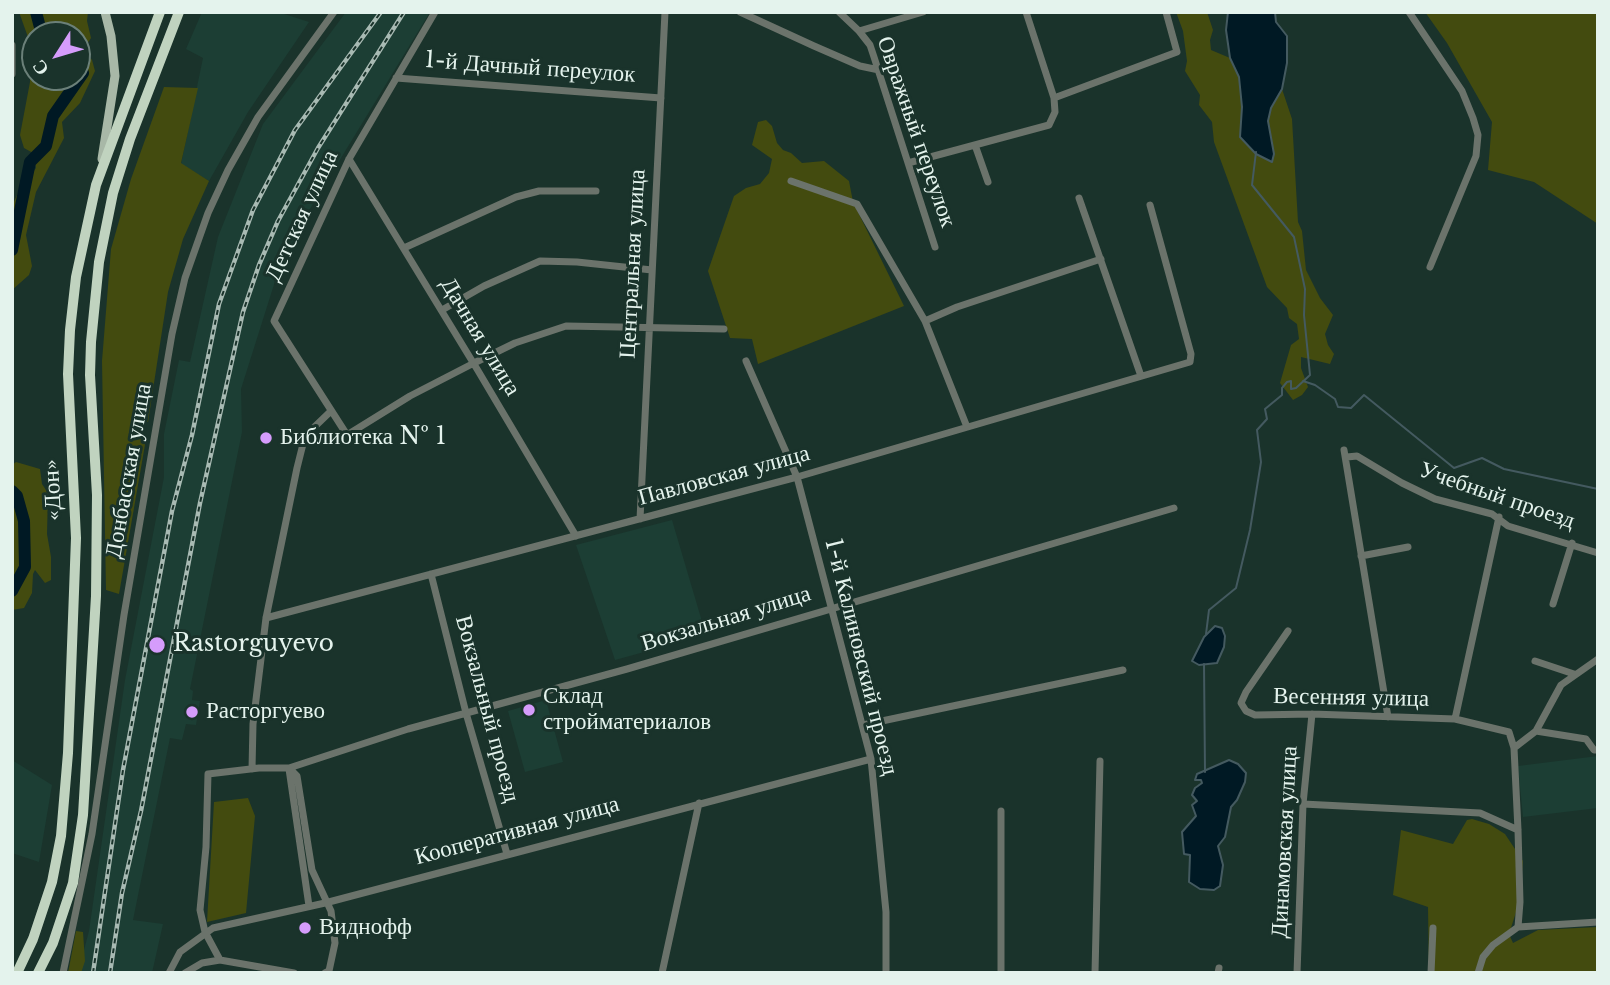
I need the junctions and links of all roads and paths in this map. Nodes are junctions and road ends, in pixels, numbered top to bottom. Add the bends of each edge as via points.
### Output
1 (105, 12) edge
2 (160, 12) edge
3 (179, 12) edge
4 (334, 12) edge
5 (435, 12) edge
6 (665, 12) edge
7 (740, 12) edge
8 (839, 12) edge
9 (922, 12) edge
10 (1026, 12) edge
11 (1166, 12) edge
12 (1409, 12) edge
13 (899, 16) edge
14 (858, 30) junction
15 (12, 45) edge
16 (878, 70) junction
17 (12, 74) edge
18 (396, 78) junction
19 (661, 98) junction
20 (1055, 99) junction
21 (975, 145) junction
22 (349, 159) junction
23 (908, 163) junction
24 (791, 181) dead end
25 (988, 181) dead end
26 (96, 186) junction
27 (596, 191) dead end
28 (1079, 198) dead end
29 (1150, 205) dead end
30 (935, 247) dead end
31 (404, 248) junction
32 (1101, 258) junction
33 (1430, 267) dead end
34 (652, 270) junction
35 (442, 310) junction
36 (925, 321) junction
37 (649, 327) junction
38 (724, 329) dead end
39 (746, 361) dead end
40 (474, 363) junction
41 (1141, 376) junction
42 (331, 411) junction
43 (967, 427) junction
44 (797, 477) junction
45 (1174, 508) dead end
46 (1499, 517) junction
47 (640, 519) junction
48 (576, 536) junction
49 (1572, 543) junction
50 (1409, 547) dead end
51 (1598, 552) edge
52 (1361, 556) junction
53 (431, 574) junction
54 (1553, 604) dead end
55 (829, 608) junction
56 (266, 618) junction
57 (1288, 631) dead end
58 (1598, 659) edge
59 (1535, 661) dead end
60 (1123, 670) dead end
61 (1574, 674) junction
62 (466, 713) junction
63 (1312, 714) junction
64 (1388, 717) junction
65 (1455, 719) junction
66 (863, 726) junction
67 (1536, 731) junction
68 (1514, 748) junction
69 (1598, 750) edge
70 (871, 759) junction
71 (1100, 761) dead end
72 (289, 768) junction
73 (252, 769) junction
74 (699, 803) junction
75 (1304, 804) junction
76 (1000, 811) dead end
77 (1518, 830) junction
78 (507, 854) junction
79 (325, 902) junction
80 (309, 906) junction
81 (1598, 922) edge
82 (1518, 927) junction
83 (1433, 928) dead end
84 (205, 932) junction
85 (220, 960) junction
86 (18, 973) edge
87 (38, 973) edge
88 (64, 973) edge
89 (169, 973) edge
90 (185, 973) edge
91 (294, 973) edge
92 (325, 973) edge
93 (662, 973) edge
94 (886, 973) edge
95 (1001, 973) edge
96 (1096, 973) edge
97 (1297, 973) edge
98 (1431, 973) edge
99 (1478, 973) edge

1 - 26 main road via 116,76
2 - 26 highway, «Дон»
3 - 87 highway, «Дон» via 113,193 99,262 90,376 97,495 96,596 83,815 73,884
4 - 88 street, Донбасская улица via 246,138 208,213 185,278 124,614 92,834
5 - 18 street, Детская улица
6 - 19 street, Центральная улица
7 - 16 street
8 - 14 street, Овражный переулок
9 - 13 street
10 - 20 street
11 - 20 street via 1178,52
12 - 33 street via 1462,91 1478,135 1476,156
13 - 14 street
14 - 16 street, Овражный переулок via 870,45
15 - 17 street
16 - 23 street, Овражный переулок
18 - 19 street, 1-й Дачный переулок
18 - 22 street, Детская улица
19 - 34 street, Центральная улица
20 - 21 street via 1049,125
21 - 23 street
21 - 25 street
22 - 31 street, Дачная улица
22 - 42 street, Детская улица via 274,321
23 - 30 street, Овражный переулок
24 - 36 street via 858,204
26 - 86 highway, «Дон» via 69,330 76,596 61,836 52,883
27 - 31 street via 539,191 516,197
28 - 32 street
29 - 41 street, Павловская улица via 1191,354 1190,362
31 - 35 street, Дачная улица
32 - 36 street
32 - 41 street
34 - 35 street via 540,261
34 - 37 street, Центральная улица
35 - 40 street, Дачная улица
36 - 43 street
37 - 38 street
37 - 40 street via 566,326
37 - 47 street, Центральная улица
39 - 44 street, 1-й Калиновский проезд
40 - 42 street, Детская улица via 347,435
40 - 48 street, Дачная улица
41 - 43 street, Павловская улица
42 - 56 street via 305,436
43 - 44 street, Павловская улица
44 - 47 street, Павловская улица
44 - 55 street, 1-й Калиновский проезд
45 - 55 street, Вокзальная улица
46 - 49 street, Учебный проезд via 1508,526
46 - 52 street, Учебный проезд via 1435,499 1346,453
46 - 65 street
47 - 48 street, Павловская улица
48 - 53 street, Павловская улица
49 - 51 street, Учебный проезд
49 - 54 street
50 - 52 street
52 - 64 street
53 - 56 street, Павловская улица
53 - 62 street, Вокзальный проезд
55 - 62 street, Вокзальная улица
55 - 66 street, 1-й Калиновский проезд
56 - 73 street
57 - 63 street, Весенняя улица via 1241,703 1255,715
58 - 61 street
59 - 61 street
60 - 66 street
61 - 67 street via 1561,685
62 - 72 street, Вокзальная улица
62 - 78 street, Вокзальный проезд
63 - 64 street, Весенняя улица
63 - 75 street, Динамовская улица
64 - 65 street, Весенняя улица
65 - 68 street, Весенняя улица via 1509,732
66 - 70 street, 1-й Калиновский проезд
67 - 68 street
67 - 69 street via 1586,739
68 - 77 street
70 - 74 street, Кооперативная улица
70 - 94 street, 1-й Калиновский проезд via 886,912
71 - 96 street
72 - 73 street, Вокзальная улица
72 - 79 street via 297,776 312,870
72 - 80 street
73 - 84 street, Вокзальная улица via 208,774 200,910
74 - 78 street, Кооперативная улица
74 - 93 street
75 - 77 street via 1480,813
75 - 97 street, Динамовская улица
76 - 95 street
77 - 82 street
78 - 79 street, Кооперативная улица
79 - 80 street, Кооперативная улица
79 - 92 street via 335,943
80 - 84 street, Кооперативная улица
81 - 82 street
82 - 99 street via 1493,945
83 - 98 street
84 - 85 street
84 - 89 street, Кооперативная улица via 180,952
85 - 90 street
85 - 91 street

